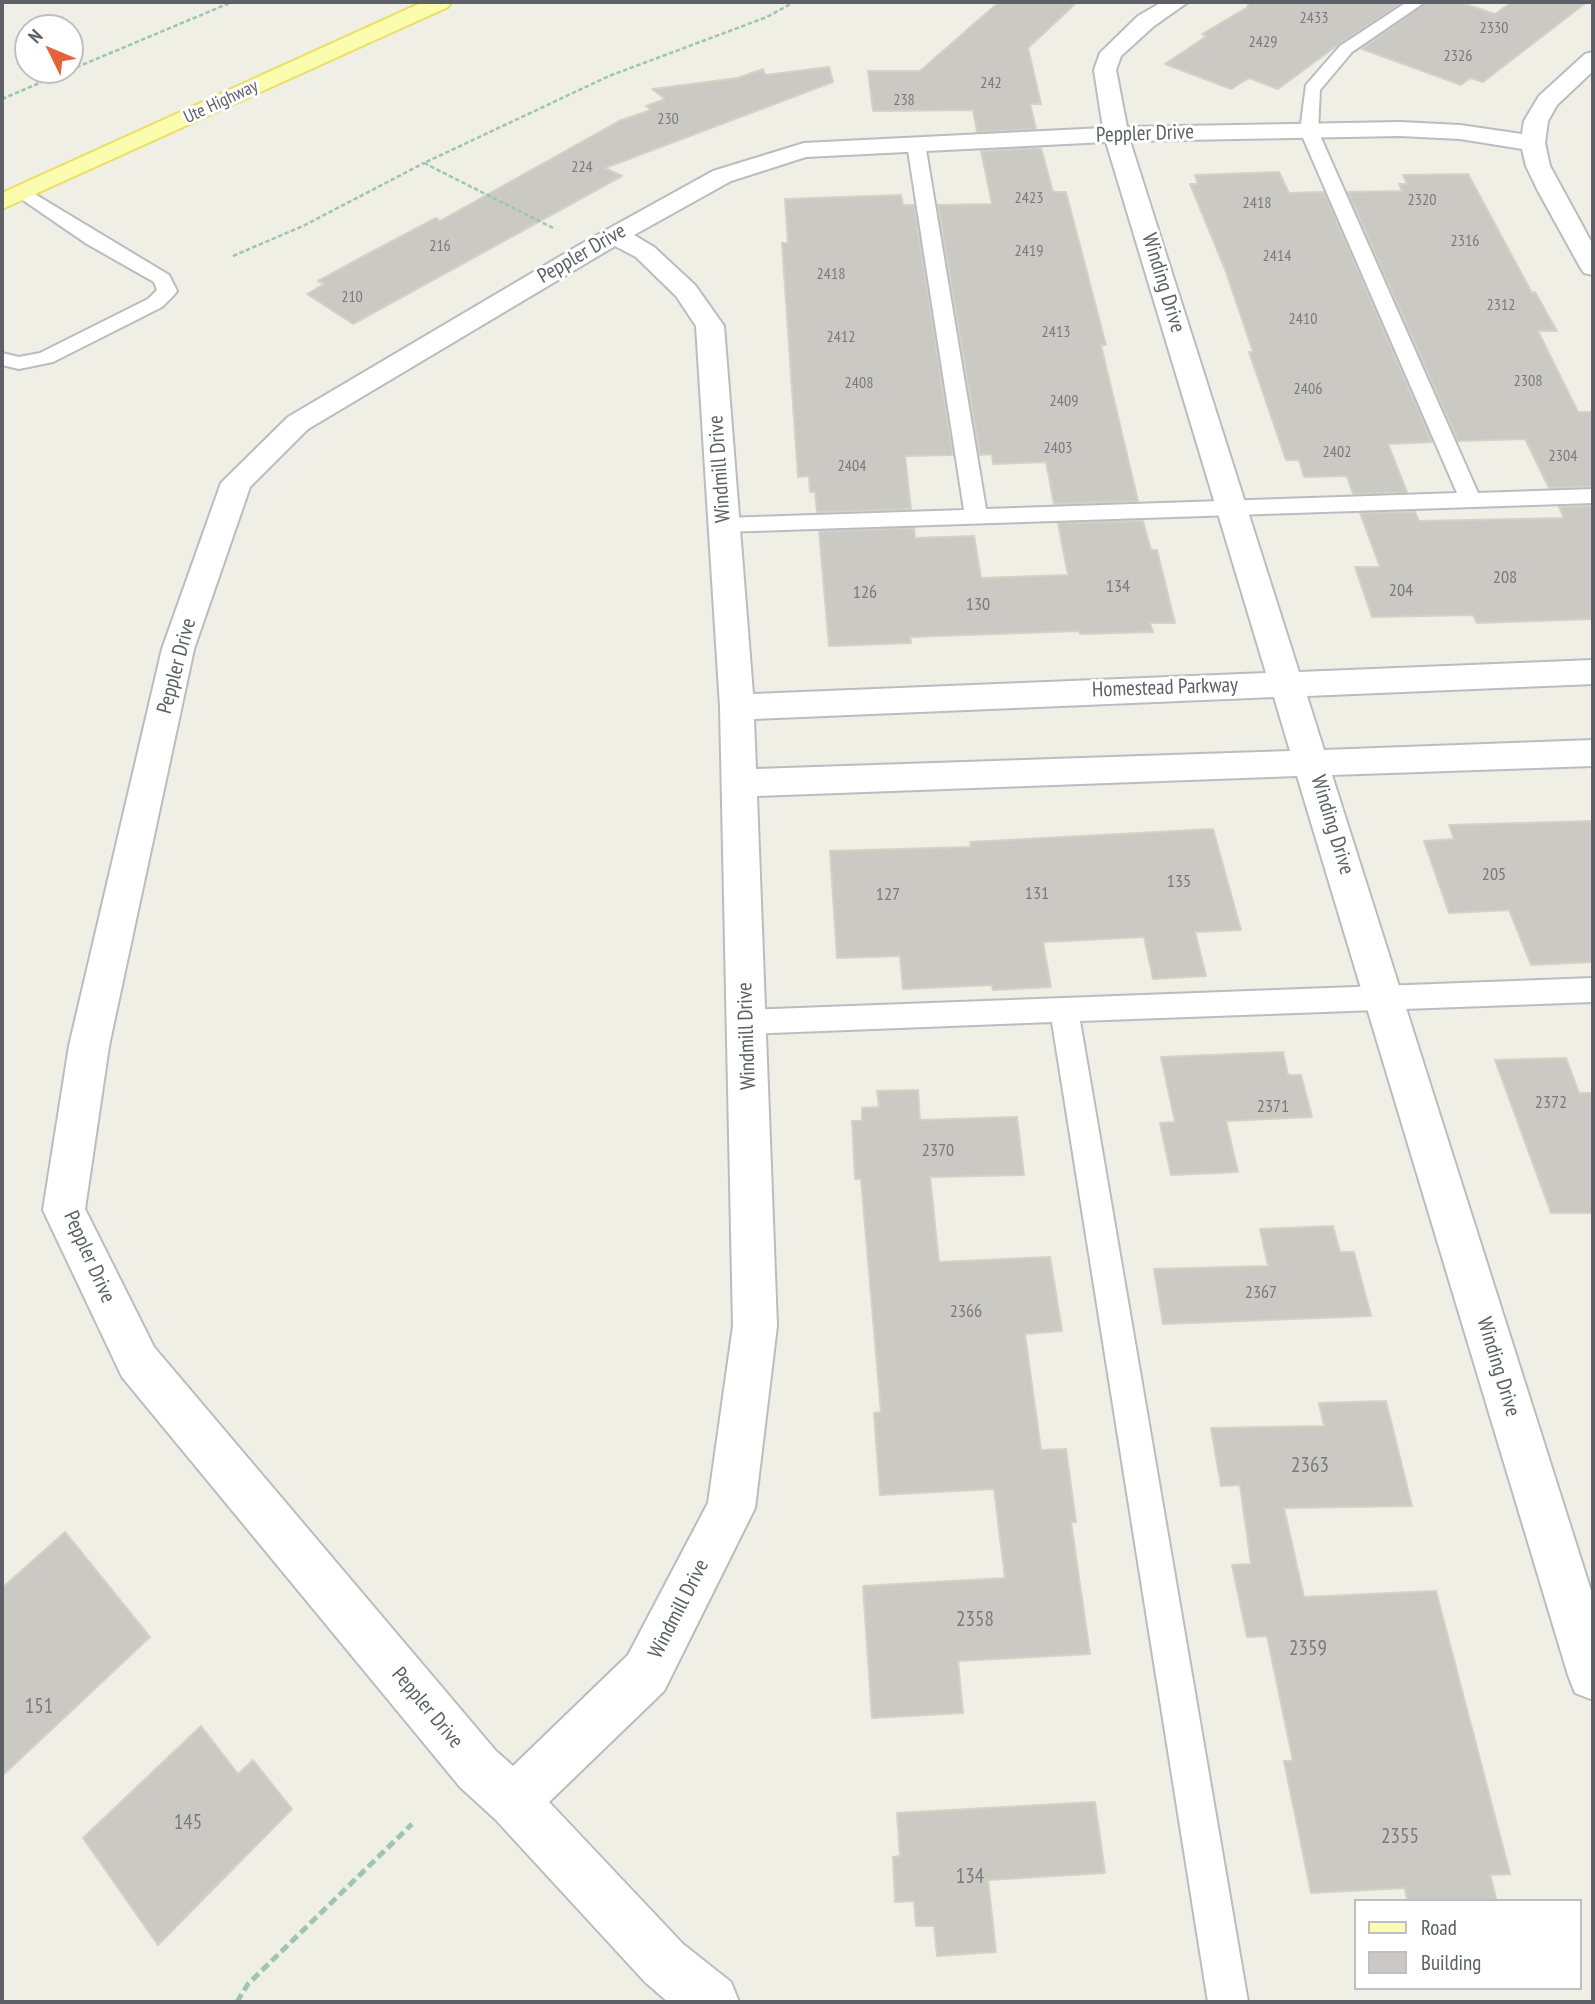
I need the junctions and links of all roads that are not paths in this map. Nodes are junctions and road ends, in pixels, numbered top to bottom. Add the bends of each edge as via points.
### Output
1 (440, 2) edge
2 (1177, 2) edge
3 (1417, 2) edge
4 (1593, 59) edge
5 (1309, 131) junction
6 (1116, 134) junction
7 (1533, 143) junction
8 (916, 144) junction
9 (12, 197) edge
10 (615, 235) junction
11 (1593, 267) edge
12 (2, 359) edge
13 (1593, 496) edge
14 (1470, 499) junction
15 (1234, 508) junction
16 (976, 515) junction
17 (724, 525) junction
18 (1593, 672) edge
19 (1288, 683) junction
20 (737, 707) junction
21 (1593, 753) edge
22 (1312, 763) junction
23 (739, 783) junction
24 (1593, 990) edge
25 (1384, 998) junction
26 (1064, 1011) junction
27 (747, 1023) junction
28 (1593, 1675) edge
29 (513, 1801) junction
30 (711, 2002) edge
31 (1228, 2002) edge

1 - 9 main road, Ute Highway
2 - 6 street, Winding Drive via 1146,21 1111,53 1105,70
3 - 5 lane via 1346,49 1312,89
4 - 7 street via 1547,101 1536,121
5 - 6 street, Peppler Drive
5 - 7 street, Peppler Drive via 1434,130
5 - 14 lane
6 - 8 street, Peppler Drive
6 - 15 street, Winding Drive
7 - 11 street via 1550,191
8 - 10 street, Peppler Drive via 804,150 722,176
8 - 16 lane
9 - 12 lane via 162,279 167,291 155,303 46,358 19,363
10 - 17 street, Windmill Drive via 645,251 686,291 710,326
10 - 29 street, Peppler Drive via 298,423 236,483 178,649 89,1046 64,1210 138,1362 478,1769
13 - 14 lane
14 - 15 lane
15 - 16 lane
15 - 19 street, Winding Drive
16 - 17 lane
17 - 20 street, Windmill Drive
18 - 19 street, Homestead Parkway
19 - 20 street, Homestead Parkway
19 - 22 street, Winding Drive
20 - 23 street, Windmill Drive
21 - 22 street
22 - 23 street
22 - 25 street, Winding Drive
23 - 27 street, Windmill Drive
24 - 25 lane
25 - 26 lane
25 - 28 street, Winding Drive
26 - 27 lane
26 - 31 lane
27 - 29 street, Windmill Drive via 755,1326 731,1508 646,1673
29 - 30 street, Peppler Drive via 664,1962

